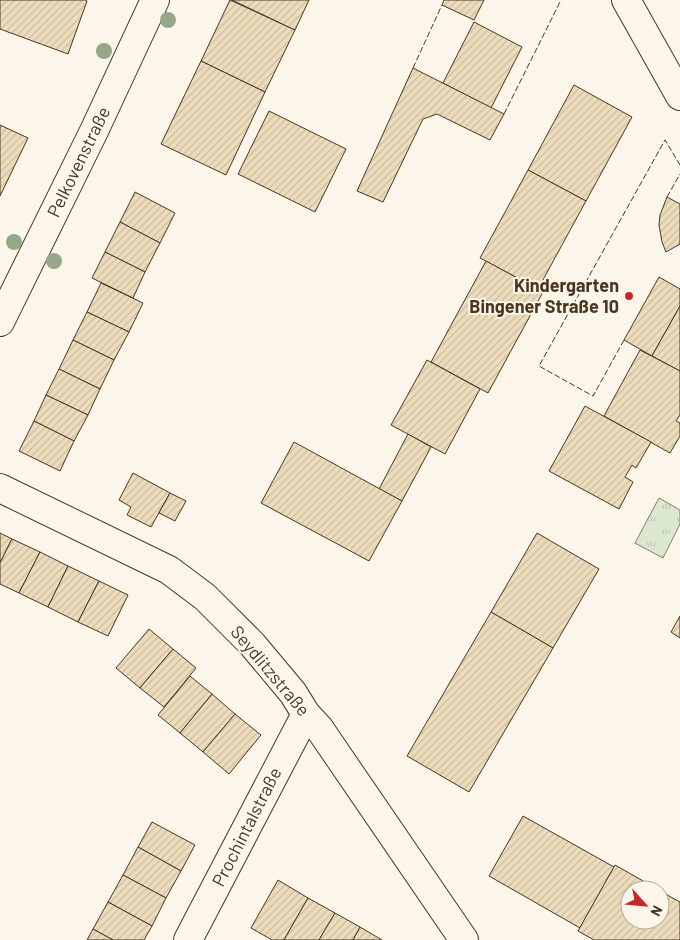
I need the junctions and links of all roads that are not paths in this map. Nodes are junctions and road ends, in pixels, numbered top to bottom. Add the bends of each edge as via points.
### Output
1 (154, 0) edge
2 (626, 0) edge
3 (680, 96) edge
4 (0, 322) edge
5 (0, 488) edge
6 (306, 714) junction
7 (193, 939) edge
8 (464, 940) edge

1 - 4 street, Pelkovenstraße via 87,146
2 - 3 street
5 - 6 street, Seydlitzstraße via 169,570 205,597 252,644
6 - 7 street, Prochintalstraße
6 - 8 street, Seydlitzstraße via 319,728

